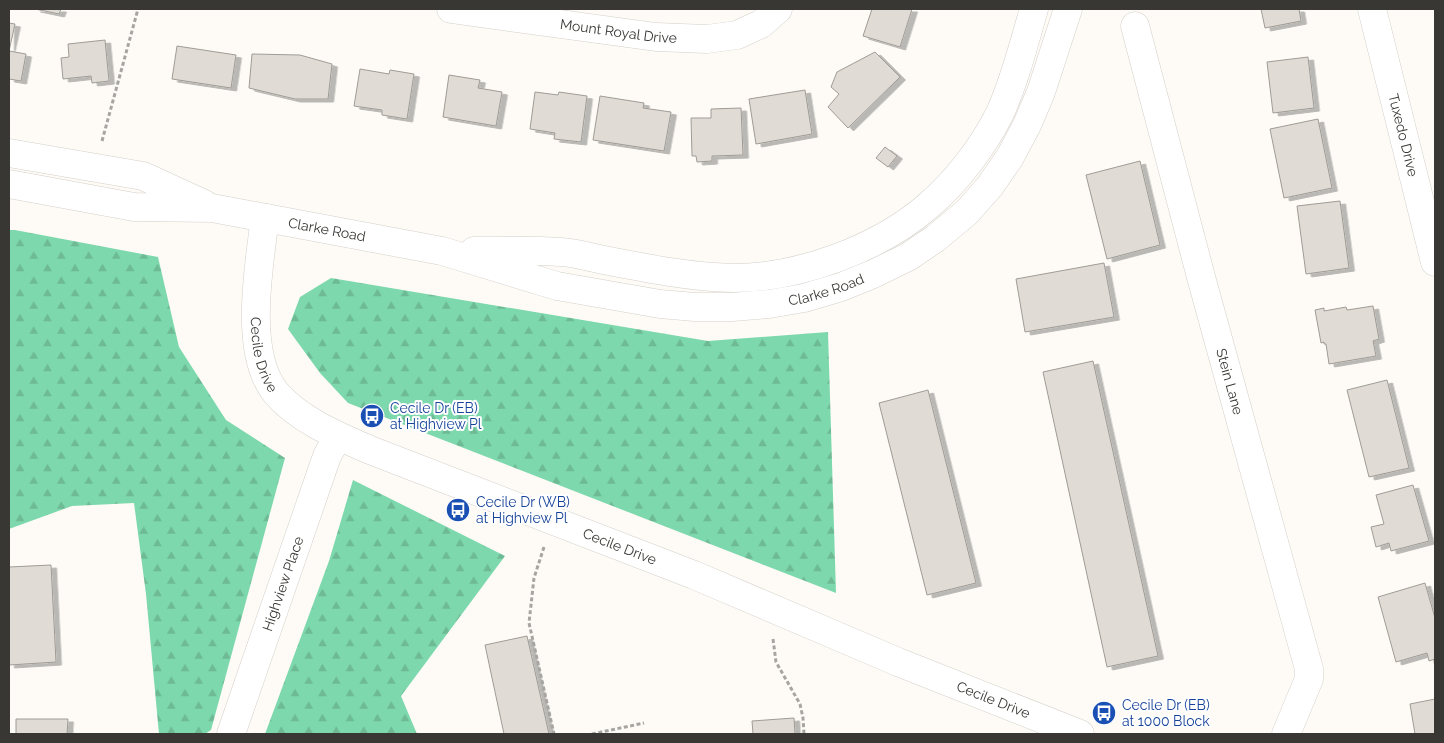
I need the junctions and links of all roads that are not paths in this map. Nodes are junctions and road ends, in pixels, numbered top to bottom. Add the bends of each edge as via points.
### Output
1 (451, 9) edge
2 (778, 9) edge
3 (1034, 9) edge
4 (1068, 9) edge
5 (1372, 9) edge
6 (1135, 26) dead end
7 (9, 153) edge
8 (9, 184) edge
9 (212, 208) junction
10 (265, 218) junction
11 (442, 251) junction
12 (1435, 262) edge
13 (338, 436) junction
14 (231, 734) edge
15 (1080, 734) edge
16 (1286, 734) edge

1 - 2 street, Mount Royal Drive via 656,38 707,39 737,35 761,24
3 - 11 street, Clarke Road via 1000,112 974,155 952,183 908,221 830,260 782,274 733,278 694,276 562,252
4 - 11 street, Clarke Road via 1027,126 990,186 967,212 908,257 841,287 769,304 695,307 660,304 557,286
5 - 12 street, Tuxedo Drive
6 - 16 street, Stein Lane via 1200,277 1309,669 1309,679
7 - 9 street, Clarke Road via 143,176
8 - 9 street, Clarke Road via 134,207
9 - 10 street, Clarke Road
10 - 11 street, Clarke Road
10 - 13 street, Cecile Drive via 256,326 256,340 264,370 283,401
13 - 14 street, Highview Place via 327,456
13 - 15 street, Cecile Drive via 694,575 898,662

